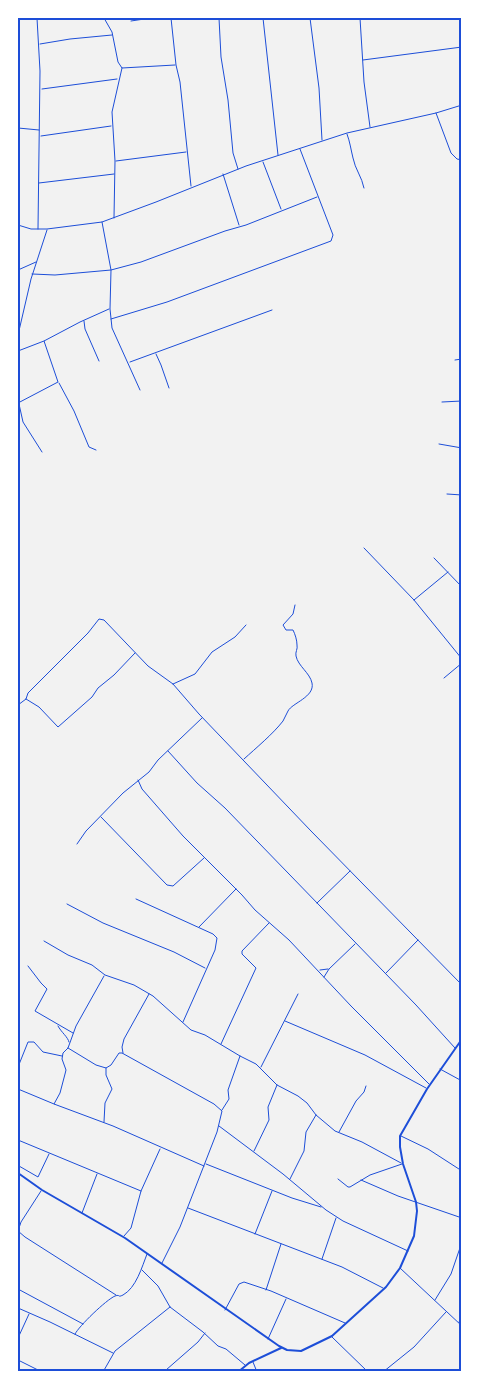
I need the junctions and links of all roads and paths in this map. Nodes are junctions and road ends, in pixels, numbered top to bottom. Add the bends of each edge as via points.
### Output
1 (37, 18) edge
2 (104, 18) edge
3 (151, 18) edge
4 (171, 18) edge
5 (219, 18) edge
6 (263, 18) edge
7 (310, 18) edge
8 (360, 18) edge
9 (131, 21) dead end
10 (112, 35) junction
11 (39, 44) junction
12 (462, 48) edge
13 (362, 60) junction
14 (176, 65) junction
15 (122, 68) junction
16 (118, 79) junction
17 (40, 89) junction
18 (462, 105) edge
19 (436, 113) junction
20 (112, 126) junction
21 (18, 128) edge
22 (370, 128) junction
23 (39, 130) junction
24 (347, 133) junction
25 (40, 136) junction
26 (322, 141) junction
27 (300, 148) junction
28 (186, 152) junction
29 (278, 155) junction
30 (262, 160) junction
31 (462, 160) edge
32 (116, 161) junction
33 (238, 169) junction
34 (114, 174) junction
35 (223, 174) junction
36 (38, 183) junction
37 (191, 187) junction
38 (364, 188) dead end
39 (317, 196) junction
40 (281, 210) junction
41 (114, 218) junction
42 (102, 222) junction
43 (18, 225) edge
44 (240, 226) junction
45 (47, 229) junction
46 (38, 230) junction
47 (37, 261) junction
48 (18, 270) edge
49 (110, 270) junction
50 (32, 274) junction
51 (110, 309) junction
52 (272, 310) dead end
53 (111, 319) junction
54 (84, 320) junction
55 (18, 334) edge
56 (18, 340) edge
57 (44, 340) junction
58 (18, 350) edge
59 (155, 353) junction
60 (462, 359) edge
61 (455, 360) dead end
62 (99, 361) dead end
63 (129, 363) junction
64 (58, 382) junction
65 (169, 388) dead end
66 (140, 390) dead end
67 (462, 401) edge
68 (442, 402) dead end
69 (18, 403) edge
70 (439, 444) dead end
71 (462, 448) edge
72 (96, 450) dead end
73 (42, 452) dead end
74 (447, 494) dead end
75 (462, 495) edge
76 (364, 548) dead end
77 (434, 558) dead end
78 (448, 572) junction
79 (462, 587) edge
80 (414, 600) junction
81 (295, 605) dead end
82 (246, 625) dead end
83 (136, 652) junction
84 (462, 659) edge
85 (462, 663) edge
86 (444, 678) dead end
87 (173, 684) junction
88 (26, 699) junction
89 (18, 705) edge
90 (199, 714) junction
91 (202, 717) junction
92 (198, 719) junction
93 (168, 751) junction
94 (243, 760) junction
95 (138, 780) junction
96 (101, 817) junction
97 (76, 844) dead end
98 (204, 858) junction
99 (350, 870) junction
100 (236, 889) junction
101 (136, 899) dead end
102 (66, 904) dead end
103 (317, 904) junction
104 (269, 923) junction
105 (199, 927) junction
106 (418, 940) junction
107 (44, 941) dead end
108 (356, 944) junction
109 (28, 966) dead end
110 (206, 969) junction
111 (329, 969) junction
112 (318, 971) junction
113 (385, 974) junction
114 (105, 975) junction
115 (324, 978) junction
116 (462, 985) edge
117 (150, 994) junction
118 (298, 994) dead end
119 (285, 1021) junction
120 (182, 1022) junction
121 (56, 1024) junction
122 (74, 1033) junction
123 (462, 1039) edge
124 (69, 1042) junction
125 (221, 1044) junction
126 (68, 1048) junction
127 (455, 1048) junction
128 (124, 1054) junction
129 (63, 1056) junction
130 (240, 1056) junction
131 (18, 1068) edge
132 (106, 1068) junction
133 (261, 1068) junction
134 (440, 1068) junction
135 (462, 1081) edge
136 (430, 1084) junction
137 (277, 1085) junction
138 (366, 1086) dead end
139 (18, 1089) edge
140 (427, 1089) junction
141 (54, 1104) junction
142 (222, 1111) junction
143 (316, 1114) junction
144 (104, 1123) junction
145 (218, 1125) junction
146 (339, 1133) junction
147 (400, 1136) junction
148 (18, 1140) edge
149 (156, 1145) junction
150 (162, 1148) junction
151 (158, 1151) junction
152 (254, 1152) junction
153 (50, 1153) junction
154 (205, 1163) junction
155 (403, 1164) junction
156 (204, 1166) junction
157 (18, 1167) edge
158 (462, 1171) edge
159 (18, 1173) edge
160 (97, 1174) junction
161 (338, 1179) dead end
162 (290, 1180) junction
163 (361, 1180) junction
164 (42, 1190) junction
165 (273, 1190) junction
166 (141, 1191) junction
167 (416, 1202) junction
168 (188, 1208) junction
169 (322, 1208) junction
170 (82, 1213) junction
171 (336, 1217) junction
172 (462, 1218) edge
173 (18, 1231) edge
174 (255, 1234) junction
175 (123, 1237) junction
176 (462, 1242) edge
177 (282, 1244) junction
178 (408, 1251) junction
179 (147, 1254) junction
180 (322, 1259) junction
181 (162, 1263) junction
182 (400, 1268) junction
183 (142, 1270) junction
184 (384, 1288) junction
185 (18, 1289) edge
186 (266, 1290) junction
187 (116, 1295) junction
188 (286, 1298) junction
189 (434, 1301) junction
190 (170, 1307) junction
191 (18, 1308) edge
192 (225, 1310) junction
193 (446, 1312) junction
194 (29, 1313) junction
195 (462, 1318) edge
196 (346, 1323) junction
197 (458, 1323) junction
198 (83, 1324) junction
199 (462, 1326) edge
200 (205, 1333) junction
201 (75, 1334) junction
202 (332, 1336) junction
203 (18, 1338) edge
204 (268, 1339) junction
205 (281, 1348) junction
206 (113, 1354) junction
207 (18, 1360) edge
208 (253, 1361) junction
209 (246, 1365) junction
210 (166, 1370) dead end
211 (42, 1372) edge
212 (103, 1372) edge
213 (238, 1372) edge
214 (257, 1372) edge
215 (368, 1372) edge
216 (383, 1372) edge

1 - 11 street
2 - 10 street
3 - 9 street
4 - 14 street
5 - 33 street via 233,153
6 - 29 street
7 - 26 street
8 - 13 street
10 - 11 street
10 - 15 street
11 - 17 street
12 - 13 street
13 - 22 street
14 - 15 street
14 - 28 street
15 - 16 street
16 - 17 street
16 - 20 street
17 - 23 street
18 - 19 street
19 - 22 street
19 - 31 street via 451,153
20 - 25 street
20 - 32 street
21 - 23 street
22 - 24 street
23 - 25 street
24 - 26 street
24 - 38 street
25 - 36 street
26 - 27 street
27 - 29 street
27 - 39 street via 314,180
28 - 32 street
28 - 37 street
29 - 30 street
30 - 33 street
30 - 40 street
32 - 34 street
33 - 35 street
34 - 36 street
34 - 41 street
35 - 37 street
35 - 44 street
36 - 46 street
37 - 41 street
39 - 40 street
39 - 53 street via 333,235 329,242
40 - 44 street
41 - 42 street
42 - 45 street
42 - 49 street
43 - 46 street
44 - 49 street
45 - 46 street
45 - 47 street
47 - 48 street
47 - 50 street
49 - 50 street
49 - 51 street
50 - 55 street
51 - 53 street
51 - 54 street
52 - 59 street
53 - 63 street
54 - 57 street
54 - 62 street
56 - 58 street
57 - 58 street
57 - 64 street
59 - 63 street
59 - 65 street
60 - 61 street
63 - 66 street
64 - 69 street
64 - 72 street via 89,447
67 - 68 street
69 - 73 street via 23,422
70 - 71 street
74 - 75 street
76 - 80 street
77 - 78 street
78 - 79 street
78 - 80 street
80 - 84 street
81 - 94 street via 293,614 283,625 286,630 294,631 296,659 310,678 311,688
82 - 87 street via 235,637 212,652 195,674
83 - 87 street
83 - 88 street via 58,727
83 - 88 street via 104,620 99,620 28,693
85 - 86 street
87 - 90 street
88 - 89 street
90 - 91 street
90 - 92 street
91 - 92 street
91 - 94 street
92 - 93 street
93 - 95 street
93 - 103 street
94 - 99 street
95 - 96 street
95 - 98 street via 142,789
96 - 97 street
96 - 98 street via 167,885 174,886
98 - 100 street
99 - 103 street
99 - 106 street
100 - 104 street
100 - 105 street
101 - 105 street
102 - 110 street
103 - 108 street
104 - 112 street
104 - 125 street via 242,951 256,968
105 - 110 street via 218,938
106 - 113 street
106 - 116 street
107 - 114 street
108 - 111 street
108 - 113 street
109 - 121 street via 47,989 36,1011
110 - 120 street
111 - 112 street
111 - 115 street
112 - 115 street
113 - 127 street
114 - 117 street
114 - 122 street
115 - 136 street
117 - 120 street
117 - 128 street via 124,1039
118 - 119 street
119 - 133 street
119 - 140 street via 365,1055
120 - 125 street
121 - 122 street
121 - 124 street
122 - 124 street
123 - 127 main road
124 - 126 street
125 - 130 street
126 - 129 street
126 - 132 street
127 - 134 main road
128 - 132 street via 119,1053
128 - 142 street
129 - 131 street via 43,1052 34,1042 28,1042
129 - 141 street via 65,1074
130 - 133 street
130 - 142 street via 228,1090 229,1099
132 - 144 street via 112,1089 105,1103
133 - 137 street
134 - 135 street
134 - 136 main road
136 - 140 main road
137 - 143 street via 302,1098
137 - 152 street via 268,1107 269,1120
138 - 146 street
139 - 141 street
140 - 147 main road
141 - 144 street
142 - 145 street
143 - 146 street
143 - 162 street via 306,1132 304,1151
144 - 149 street
145 - 152 street
145 - 154 street
146 - 155 street
147 - 155 main road
147 - 158 street via 422,1145
148 - 153 street
149 - 150 street
149 - 151 street
150 - 151 street
150 - 156 street
151 - 166 street
152 - 162 street
153 - 157 street via 38,1177
153 - 160 street
154 - 156 street
154 - 165 street
155 - 163 street
155 - 167 main road
156 - 168 street
159 - 164 main road
160 - 166 street
160 - 170 street
161 - 163 street via 348,1187
162 - 169 street
163 - 167 street
164 - 170 main road
164 - 173 street
165 - 169 street
165 - 174 street
166 - 175 street via 132,1225
167 - 172 street
167 - 178 main road via 416,1228
168 - 174 street
168 - 181 street
169 - 171 street
170 - 175 main road
171 - 178 street
171 - 180 street
173 - 187 street
174 - 177 street
175 - 179 main road
176 - 189 street via 451,1274
177 - 180 street
177 - 186 street
178 - 182 main road
179 - 181 main road
179 - 183 street
180 - 184 street
181 - 192 main road
182 - 184 main road
182 - 189 street
183 - 187 street via 125,1293
183 - 190 street via 158,1286
184 - 196 main road
185 - 198 street
186 - 188 street
186 - 192 street via 240,1283
187 - 198 street
188 - 196 street
188 - 204 street
189 - 193 street
190 - 200 street
190 - 206 street
191 - 194 street
192 - 204 main road
193 - 197 street
193 - 216 street via 414,1347
194 - 201 street
194 - 203 street
195 - 197 street
196 - 202 main road
197 - 199 street
198 - 201 street
200 - 209 street
200 - 210 street
201 - 206 street
202 - 205 main road via 301,1351
202 - 215 street
204 - 205 main road
205 - 208 main road
206 - 212 street
207 - 211 street
208 - 209 main road
208 - 214 street
209 - 213 main road

